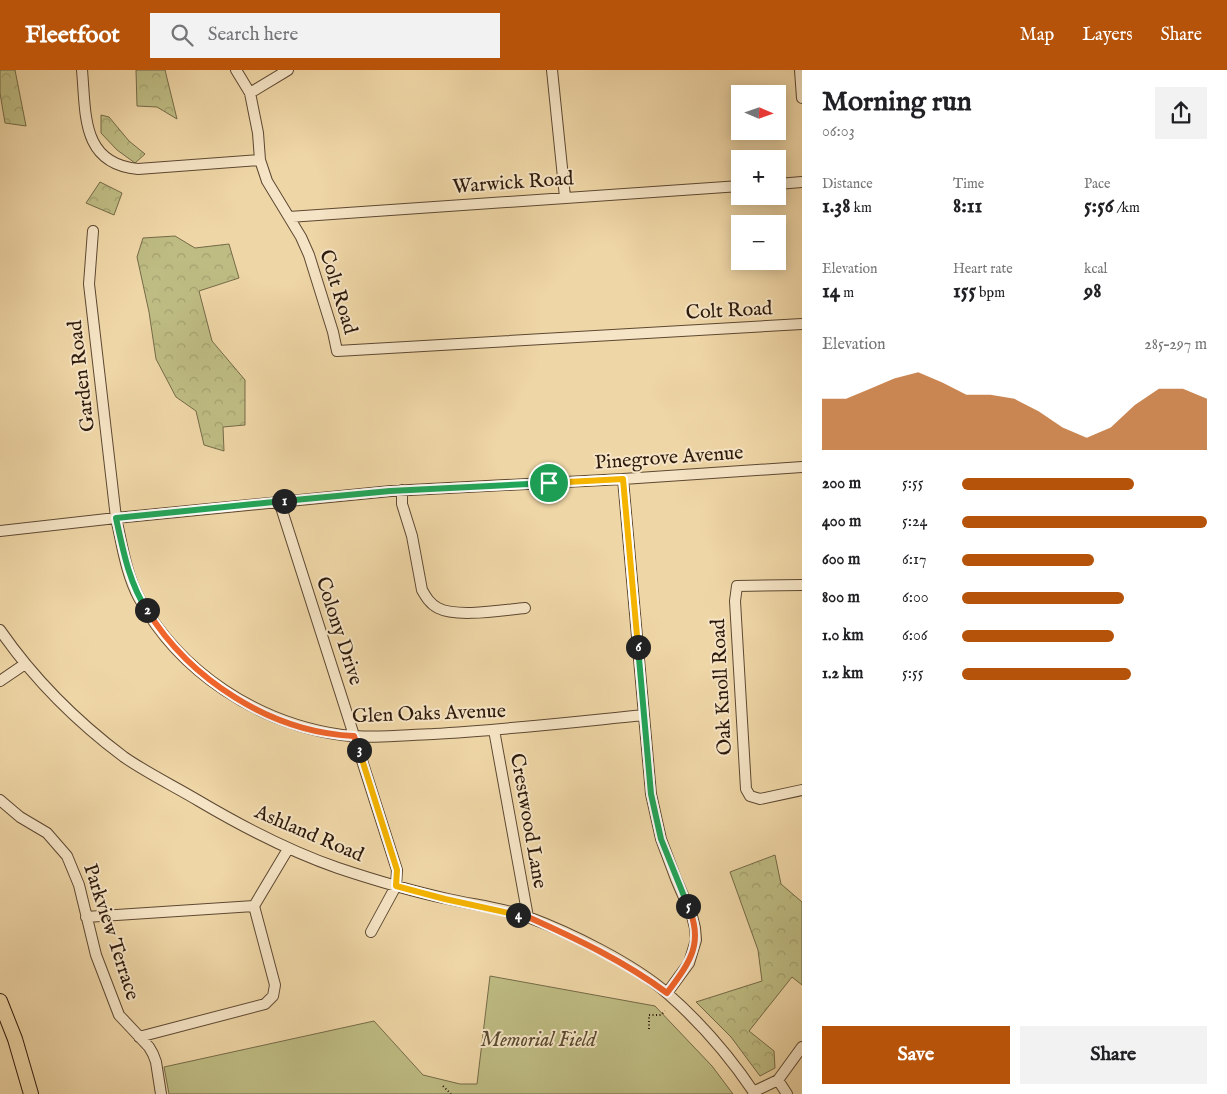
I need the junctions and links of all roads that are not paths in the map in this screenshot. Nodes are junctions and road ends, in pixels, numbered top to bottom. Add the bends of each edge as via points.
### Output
1 (82, 70) edge
2 (236, 70) edge
3 (288, 70) edge
4 (552, 70) edge
5 (800, 70) edge
6 (250, 93) junction
7 (802, 98) edge
8 (260, 160) junction
9 (802, 182) edge
10 (786, 183) edge
11 (731, 187) edge
12 (564, 197) junction
13 (289, 217) junction
14 (93, 231) dead end
15 (802, 324) edge
16 (802, 467) edge
17 (623, 479) junction
18 (402, 490) junction
19 (279, 501) junction
20 (116, 518) junction
21 (0, 531) edge
22 (802, 585) edge
23 (525, 608) dead end
24 (0, 630) edge
25 (25, 664) junction
26 (0, 681) edge
27 (644, 715) junction
28 (494, 730) junction
29 (354, 736) junction
30 (802, 790) edge
31 (0, 800) edge
32 (288, 849) junction
33 (396, 886) junction
34 (254, 906) junction
35 (86, 917) junction
36 (528, 917) junction
37 (370, 932) dead end
38 (667, 993) junction
39 (0, 1001) edge
40 (139, 1037) junction
41 (802, 1047) edge
42 (778, 1080) junction
43 (754, 1093) edge
44 (31, 1094) edge
45 (161, 1094) edge
46 (787, 1094) edge

1 - 8 street via 89,134 96,148 112,162 138,169
2 - 6 street
3 - 6 street
4 - 12 street
5 - 7 street
6 - 8 street, Colt Road
8 - 13 street, Colt Road via 267,181
9 - 10 street
11 - 12 street, Warwick Road
12 - 13 street, Warwick Road
13 - 15 street, Colt Road via 309,255 337,351
14 - 20 street, Garden Road via 89,284
16 - 17 street, Pinegrove Avenue
17 - 18 street, Pinegrove Avenue
17 - 27 street
18 - 19 street, Pinegrove Avenue
18 - 23 street via 402,504 426,598 446,611 466,613
19 - 20 street, Pinegrove Avenue
19 - 29 street, Colony Drive
20 - 21 street, Pinegrove Avenue
20 - 29 street, Glen Oaks Avenue via 138,596 165,636 190,664 220,688 262,712 316,730
22 - 30 street, Oak Knoll Road via 737,586 735,601 746,789 750,796 760,798
24 - 25 street, Ashland Road
25 - 26 street
25 - 32 street, Ashland Road via 74,716 126,758
27 - 28 street, Glen Oaks Avenue
27 - 38 street via 651,794 661,839 696,928 689,963
28 - 29 street, Glen Oaks Avenue
28 - 36 street, Crestwood Lane
29 - 33 street, Colony Drive via 397,870
31 - 35 street, Parkview Terrace via 47,833 61,848 76,875
32 - 33 street, Ashland Road
32 - 34 street
33 - 36 street, Ashland Road
33 - 37 street
34 - 35 street
34 - 40 street via 275,985 273,996 265,1004
35 - 40 street, Parkview Terrace via 96,955 119,1015
36 - 38 street, Ashland Road via 586,942
38 - 43 street, Ashland Road via 717,1045
39 - 44 main road
40 - 45 street, Parkview Terrace via 153,1054
41 - 42 street
42 - 43 street
42 - 46 street

